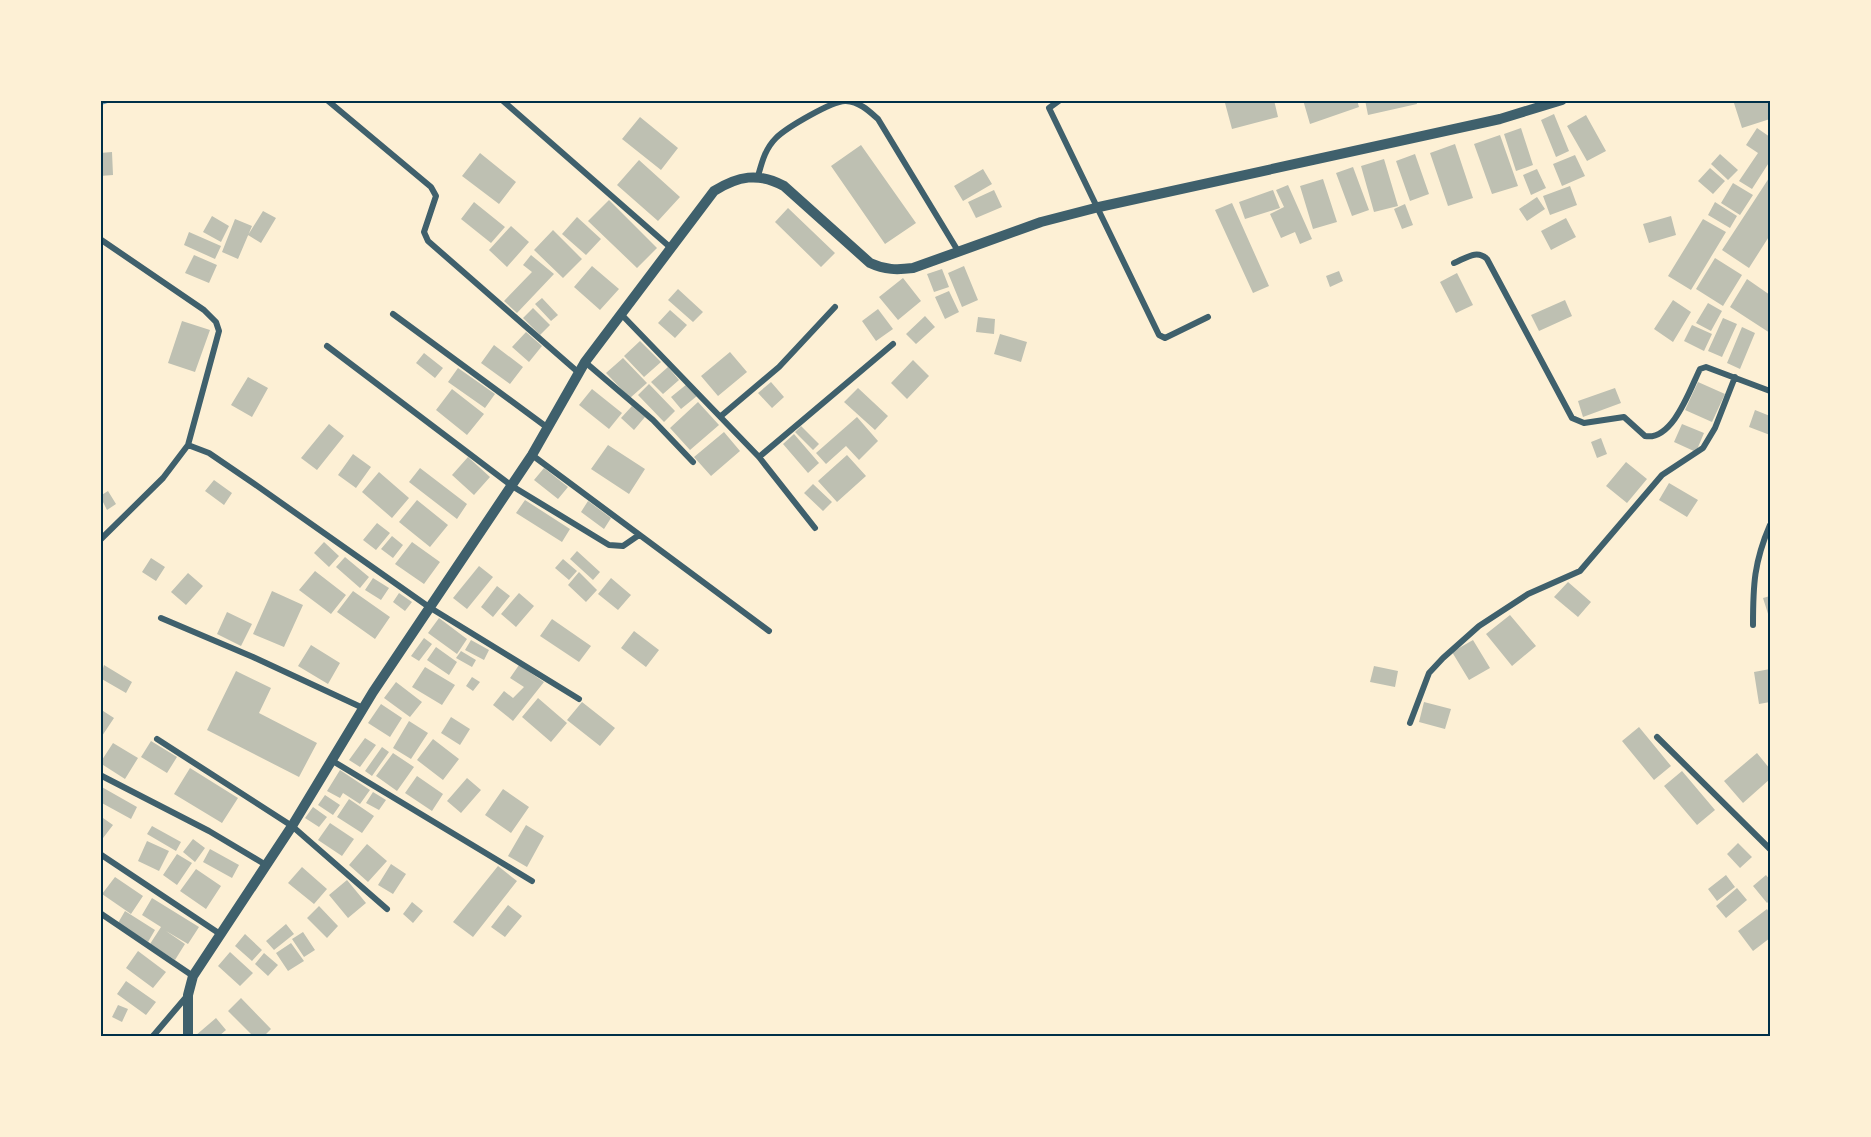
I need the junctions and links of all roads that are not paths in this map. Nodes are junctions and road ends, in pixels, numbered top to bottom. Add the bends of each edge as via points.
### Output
1 (327, 100) edge
2 (502, 100) edge
3 (1060, 100) edge
4 (1562, 100) edge
5 (758, 176) junction
6 (1099, 207) junction
7 (100, 239) edge
8 (671, 248) junction
9 (958, 251) junction
10 (1454, 263) dead end
11 (835, 307) dead end
12 (393, 314) dead end
13 (621, 314) junction
14 (1208, 317) dead end
15 (893, 344) dead end
16 (327, 346) dead end
17 (585, 362) junction
18 (579, 372) junction
19 (1736, 377) junction
20 (1770, 391) edge
21 (721, 416) junction
22 (548, 428) junction
23 (188, 445) junction
24 (532, 455) junction
25 (759, 457) junction
26 (693, 462) dead end
27 (512, 486) junction
28 (1770, 525) edge
29 (815, 528) dead end
30 (639, 535) junction
31 (100, 540) edge
32 (429, 607) junction
33 (161, 618) dead end
34 (1754, 625) dead end
35 (769, 632) dead end
36 (579, 699) dead end
37 (363, 708) junction
38 (1410, 723) dead end
39 (1658, 737) dead end
40 (157, 739) dead end
41 (331, 760) junction
42 (100, 775) edge
43 (292, 826) junction
44 (1770, 849) edge
45 (100, 854) edge
46 (266, 865) junction
47 (532, 881) dead end
48 (387, 909) dead end
49 (100, 914) edge
50 (220, 934) junction
51 (193, 976) junction
52 (188, 999) junction
53 (153, 1036) edge
54 (188, 1036) edge

1 - 18 street via 431,188 436,196 424,231 428,241
2 - 8 street
3 - 6 street via 1049,108
4 - 6 street via 1500,119
5 - 8 street via 728,182 714,191
5 - 9 street via 784,186 870,263 882,268 913,268
5 - 9 street via 764,154 776,138 829,106 845,101 862,106 878,119
6 - 9 street
6 - 14 street via 1159,334 1166,338
7 - 23 street via 216,322 219,331
8 - 13 street
10 - 19 street via 1474,254 1488,259 1572,418 1581,423 1624,417 1640,433 1652,436 1674,422 1700,369 1710,367
11 - 21 street via 779,367
12 - 22 street
13 - 17 street
13 - 21 street
15 - 25 street
16 - 27 street
17 - 18 street
17 - 26 street via 653,420
18 - 22 street
19 - 20 street
19 - 38 street via 1703,448 1662,475 1580,571 1528,594 1479,626 1443,658 1430,673
21 - 25 street
22 - 24 street
23 - 31 street via 163,478
23 - 32 street via 209,453
24 - 27 street
24 - 30 street
25 - 29 street
27 - 30 street via 609,545 623,546
27 - 32 street
28 - 34 street via 1753,577
30 - 35 street
32 - 36 street
32 - 37 street
33 - 37 street
37 - 41 street
39 - 44 street
40 - 43 street
41 - 43 street
41 - 47 street
42 - 46 street
43 - 46 street
43 - 48 street
45 - 50 street
46 - 50 street
49 - 51 street
50 - 51 street
51 - 52 street
52 - 53 street
52 - 54 street

